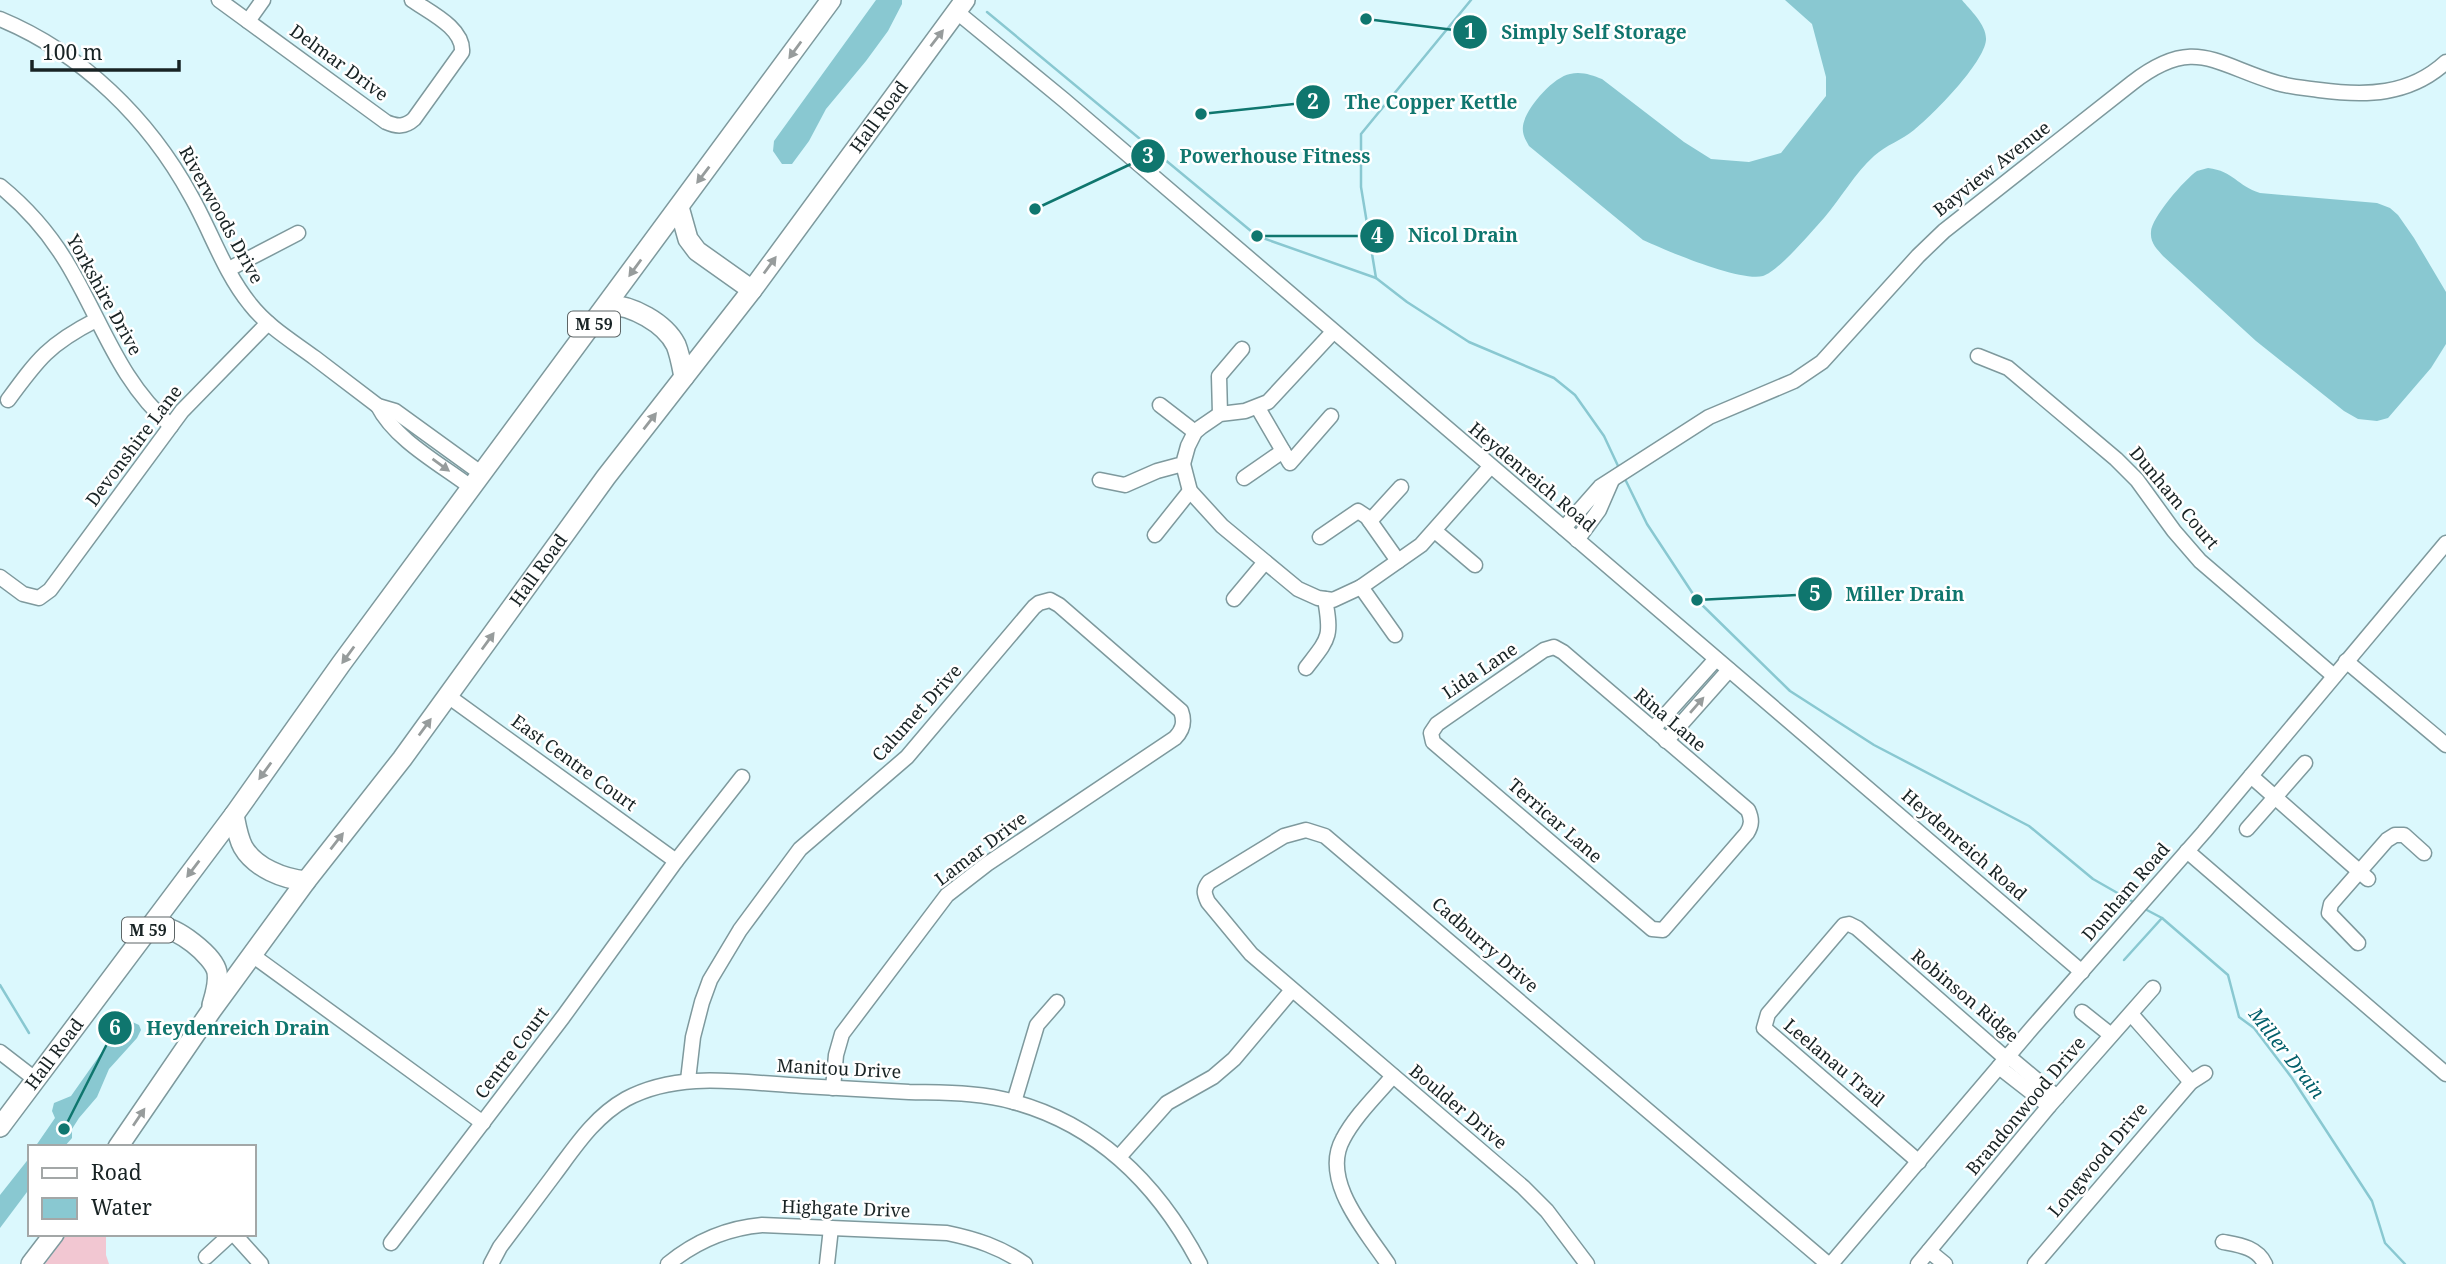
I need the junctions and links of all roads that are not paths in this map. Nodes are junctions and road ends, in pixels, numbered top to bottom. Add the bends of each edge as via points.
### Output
1 (219, 0) edge
2 (263, 0) edge
3 (412, 0) edge
4 (831, 0) edge
5 (961, 6) edge
6 (0, 19) edge
7 (248, 21) junction
8 (2446, 62) edge
9 (0, 186) edge
10 (679, 208) junction
11 (298, 233) dead end
12 (229, 269) junction
13 (752, 290) junction
14 (608, 305) junction
15 (96, 320) junction
16 (268, 323) junction
17 (1333, 332) junction
18 (1242, 349) dead end
19 (1978, 356) dead end
20 (684, 377) junction
21 (8, 400) dead end
22 (1160, 405) dead end
23 (378, 407) junction
24 (1258, 408) junction
25 (1220, 414) junction
26 (1331, 415) dead end
27 (171, 426) junction
28 (418, 427) junction
29 (1195, 432) junction
30 (408, 440) junction
31 (1283, 451) junction
32 (1183, 464) junction
33 (1490, 467) junction
34 (1244, 478) dead end
35 (1100, 480) dead end
36 (1612, 480) junction
37 (477, 481) junction
38 (1401, 486) dead end
39 (1190, 491) junction
40 (1370, 522) junction
41 (1564, 528) junction
42 (1435, 531) junction
43 (1155, 535) dead end
44 (1320, 537) dead end
45 (1577, 540) junction
46 (2446, 543) edge
47 (1398, 561) junction
48 (1265, 562) junction
49 (1475, 565) dead end
50 (0, 577) edge
51 (1361, 587) junction
52 (1234, 599) dead end
53 (1325, 599) junction
54 (1395, 635) dead end
55 (1559, 649) joint
56 (1716, 659) junction
57 (2346, 661) junction
58 (1306, 668) dead end
59 (1729, 670) junction
60 (2334, 676) junction
61 (448, 696) junction
62 (1184, 722) joint
63 (1653, 729) junction
64 (1431, 737) joint
65 (1666, 741) junction
66 (2446, 745) edge
67 (2305, 763) dead end
68 (2251, 776) junction
69 (742, 777) dead end
70 (2276, 797) junction
71 (234, 815) junction
72 (1752, 822) joint
73 (2247, 829) dead end
74 (2187, 851) junction
75 (2424, 853) dead end
76 (676, 861) junction
77 (2364, 875) junction
78 (306, 881) junction
79 (1849, 924) joint
80 (148, 929) junction
81 (2358, 943) dead end
82 (253, 955) junction
83 (2082, 972) junction
84 (2153, 988) dead end
85 (1292, 990) junction
86 (1057, 1003) dead end
87 (211, 1011) junction
88 (2082, 1012) dead end
89 (2131, 1014) junction
90 (2111, 1035) junction
91 (0, 1052) edge
92 (2004, 1061) junction
93 (2204, 1073) dead end
94 (2446, 1074) edge
95 (1393, 1076) junction
96 (35, 1079) junction
97 (688, 1080) junction
98 (2191, 1082) junction
99 (833, 1087) junction
100 (1014, 1102) junction
101 (2053, 1102) junction
102 (483, 1123) junction
103 (0, 1127) edge
104 (123, 1145) edge
105 (1119, 1157) junction
106 (1919, 1162) junction
107 (831, 1228) junction
108 (52, 1236) edge
109 (230, 1236) edge
110 (234, 1236) edge
111 (2223, 1242) dead end
112 (391, 1243) dead end
113 (1929, 1251) junction
114 (206, 1257) dead end
115 (2264, 1261) edge
116 (31, 1264) edge
117 (261, 1264) edge
118 (491, 1264) edge
119 (668, 1264) edge
120 (827, 1264) edge
121 (1025, 1264) edge
122 (1200, 1264) edge
123 (1388, 1264) edge
124 (1587, 1264) edge
125 (1829, 1264) edge
126 (1918, 1264) edge
127 (1945, 1264) edge
128 (2035, 1264) edge

1 - 7 street, Delmar Drive
2 - 7 street
3 - 7 street, Delmar Drive via 458,35 463,46 415,119 404,126 386,122
4 -> 10 highway, Hall Road / M 59
13 -> 5 highway, Hall Road
5 - 17 street, Heydenreich Road
6 - 12 street, Riverwoods Drive via 66,55 127,108 179,176
8 - 36 street, Bayview Avenue via 2403,88 2363,94 2285,85 2210,58 2162,63 1944,231 1815,367 1780,388 1716,413
9 - 15 street, Yorkshire Drive via 51,239
10 - 13 highway via 688,239 697,251
10 -> 14 highway, Hall Road / M 59
11 - 12 street
12 - 16 street, Riverwoods Drive via 249,303
13 - 20 highway, Hall Road
14 - 20 highway via 636,310 666,332 677,347
14 - 37 highway, Hall Road / M 59
15 - 21 street via 45,352
15 - 27 street, Yorkshire Drive via 133,384
16 - 23 street, Riverwoods Drive
16 - 27 street, Devonshire Lane
17 - 24 street via 1277,394
17 - 33 street, Heydenreich Road
18 - 25 street via 1219,376
19 - 60 street, Dunham Court via 2008,368 2116,459 2200,561
61 -> 20 highway, Hall Road
22 - 29 street
23 - 28 street, Riverwoods Drive via 395,411
23 - 30 street, Riverwoods Drive via 385,421
24 - 25 street
24 - 31 street
25 - 29 street
26 - 31 street via 1290,463
27 - 50 street, Devonshire Lane via 50,590 39,598 23,594
28 - 30 street
28 - 37 street, Riverwoods Drive
29 - 32 street
30 -> 37 street, Riverwoods Drive
31 - 34 street
32 - 35 street via 1131,484
32 - 39 street
33 - 41 street, Heydenreich Road
33 - 42 street
36 - 41 street, Bayview Avenue via 1595,491
36 - 45 street via 1600,510
37 -> 71 highway, Hall Road / M 59
38 - 40 street
39 - 43 street
39 - 48 street
40 - 44 street via 1358,511
40 - 47 street
41 - 45 street, Heydenreich Road
42 - 47 street
42 - 49 street
45 - 56 street, Heydenreich Road
46 - 57 street, Dunham Road
47 - 51 street
48 - 52 street
48 - 53 street via 1298,589
51 - 53 street via 1341,598
51 - 54 street
53 - 58 street via 1330,633
55 - 63 street, Rina Lane
55 - 64 street, Lida Lane via 1544,650 1437,724
56 - 59 street, Heydenreich Road
56 - 63 street
57 - 60 street, Dunham Road
57 - 66 street
65 -> 59 street
59 - 83 street, Heydenreich Road
60 - 68 street, Dunham Road
61 - 76 street, East Centre Court
78 -> 61 highway, Hall Road
62 - 97 street, Calumet Drive via 1181,711 1059,605 1050,600 1039,603 898,766 800,849 740,930 705,990
62 - 99 street, Lamar Drive via 1175,738 947,895 842,1034
63 - 65 street, Rina Lane
64 - 72 street, Terricar Lane via 1657,932 1668,925
65 - 72 street, Rina Lane via 1748,810
67 - 70 street
68 - 70 street
68 - 74 street, Dunham Road
69 - 76 street, Centre Court
70 - 73 street
70 - 77 street
71 - 78 highway via 250,856 276,875
71 -> 80 highway, Hall Road / M 59
74 - 83 street, Dunham Road
74 - 94 street
75 - 77 street via 2404,835 2395,835
76 - 102 street, Centre Court
77 - 81 street via 2331,904 2329,914
78 - 82 highway, Hall Road
79 - 92 street, Robinson Ridge
79 - 106 street, Leelanau Trail via 1768,1014 1764,1028
80 - 87 highway via 159,926 175,931 214,963 218,981
80 - 96 highway, Hall Road / M 59
82 - 87 highway, Hall Road
82 - 102 street, Centre Court
83 - 92 street, Dunham Road
84 - 89 street, Brandonwood Drive
85 - 95 street, Boulder Drive
85 - 105 street via 1234,1059 1213,1077 1167,1103
85 - 125 street, Cadburry Drive via 1251,954 1204,894 1218,876 1284,836 1306,830 1325,836 1346,851
86 - 100 street via 1037,1025
104 -> 87 highway, Hall Road
88 - 90 street
89 - 90 street, Brandonwood Drive
89 - 98 street
90 - 101 street, Brandonwood Drive
91 - 96 street
92 - 101 street, Robinson Ridge
92 - 106 street, Dunham Road
93 - 98 street, Longwood Drive
95 - 123 street via 1349,1129 1337,1155 1341,1190
95 - 124 street, Boulder Drive via 1523,1187
96 - 103 highway, Hall Road / M 59
97 - 99 street, Manitou Drive
97 - 118 street, Manitou Drive via 642,1092 597,1120
98 - 128 street, Longwood Drive
99 - 100 street, Manitou Drive via 943,1092
100 - 105 street, Manitou Drive via 1062,1121
101 - 113 street, Brandonwood Drive
102 - 112 street
105 - 122 street, Manitou Drive via 1171,1214
106 - 125 street, Dunham Road
107 - 119 street, Highgate Drive via 740,1228 704,1240
107 - 120 street
107 - 121 street, Highgate Drive via 974,1238
108 - 116 highway
109 - 114 street
110 - 117 street
111 - 115 street via 2246,1247
113 - 126 street, Brandonwood Drive
113 - 127 street

